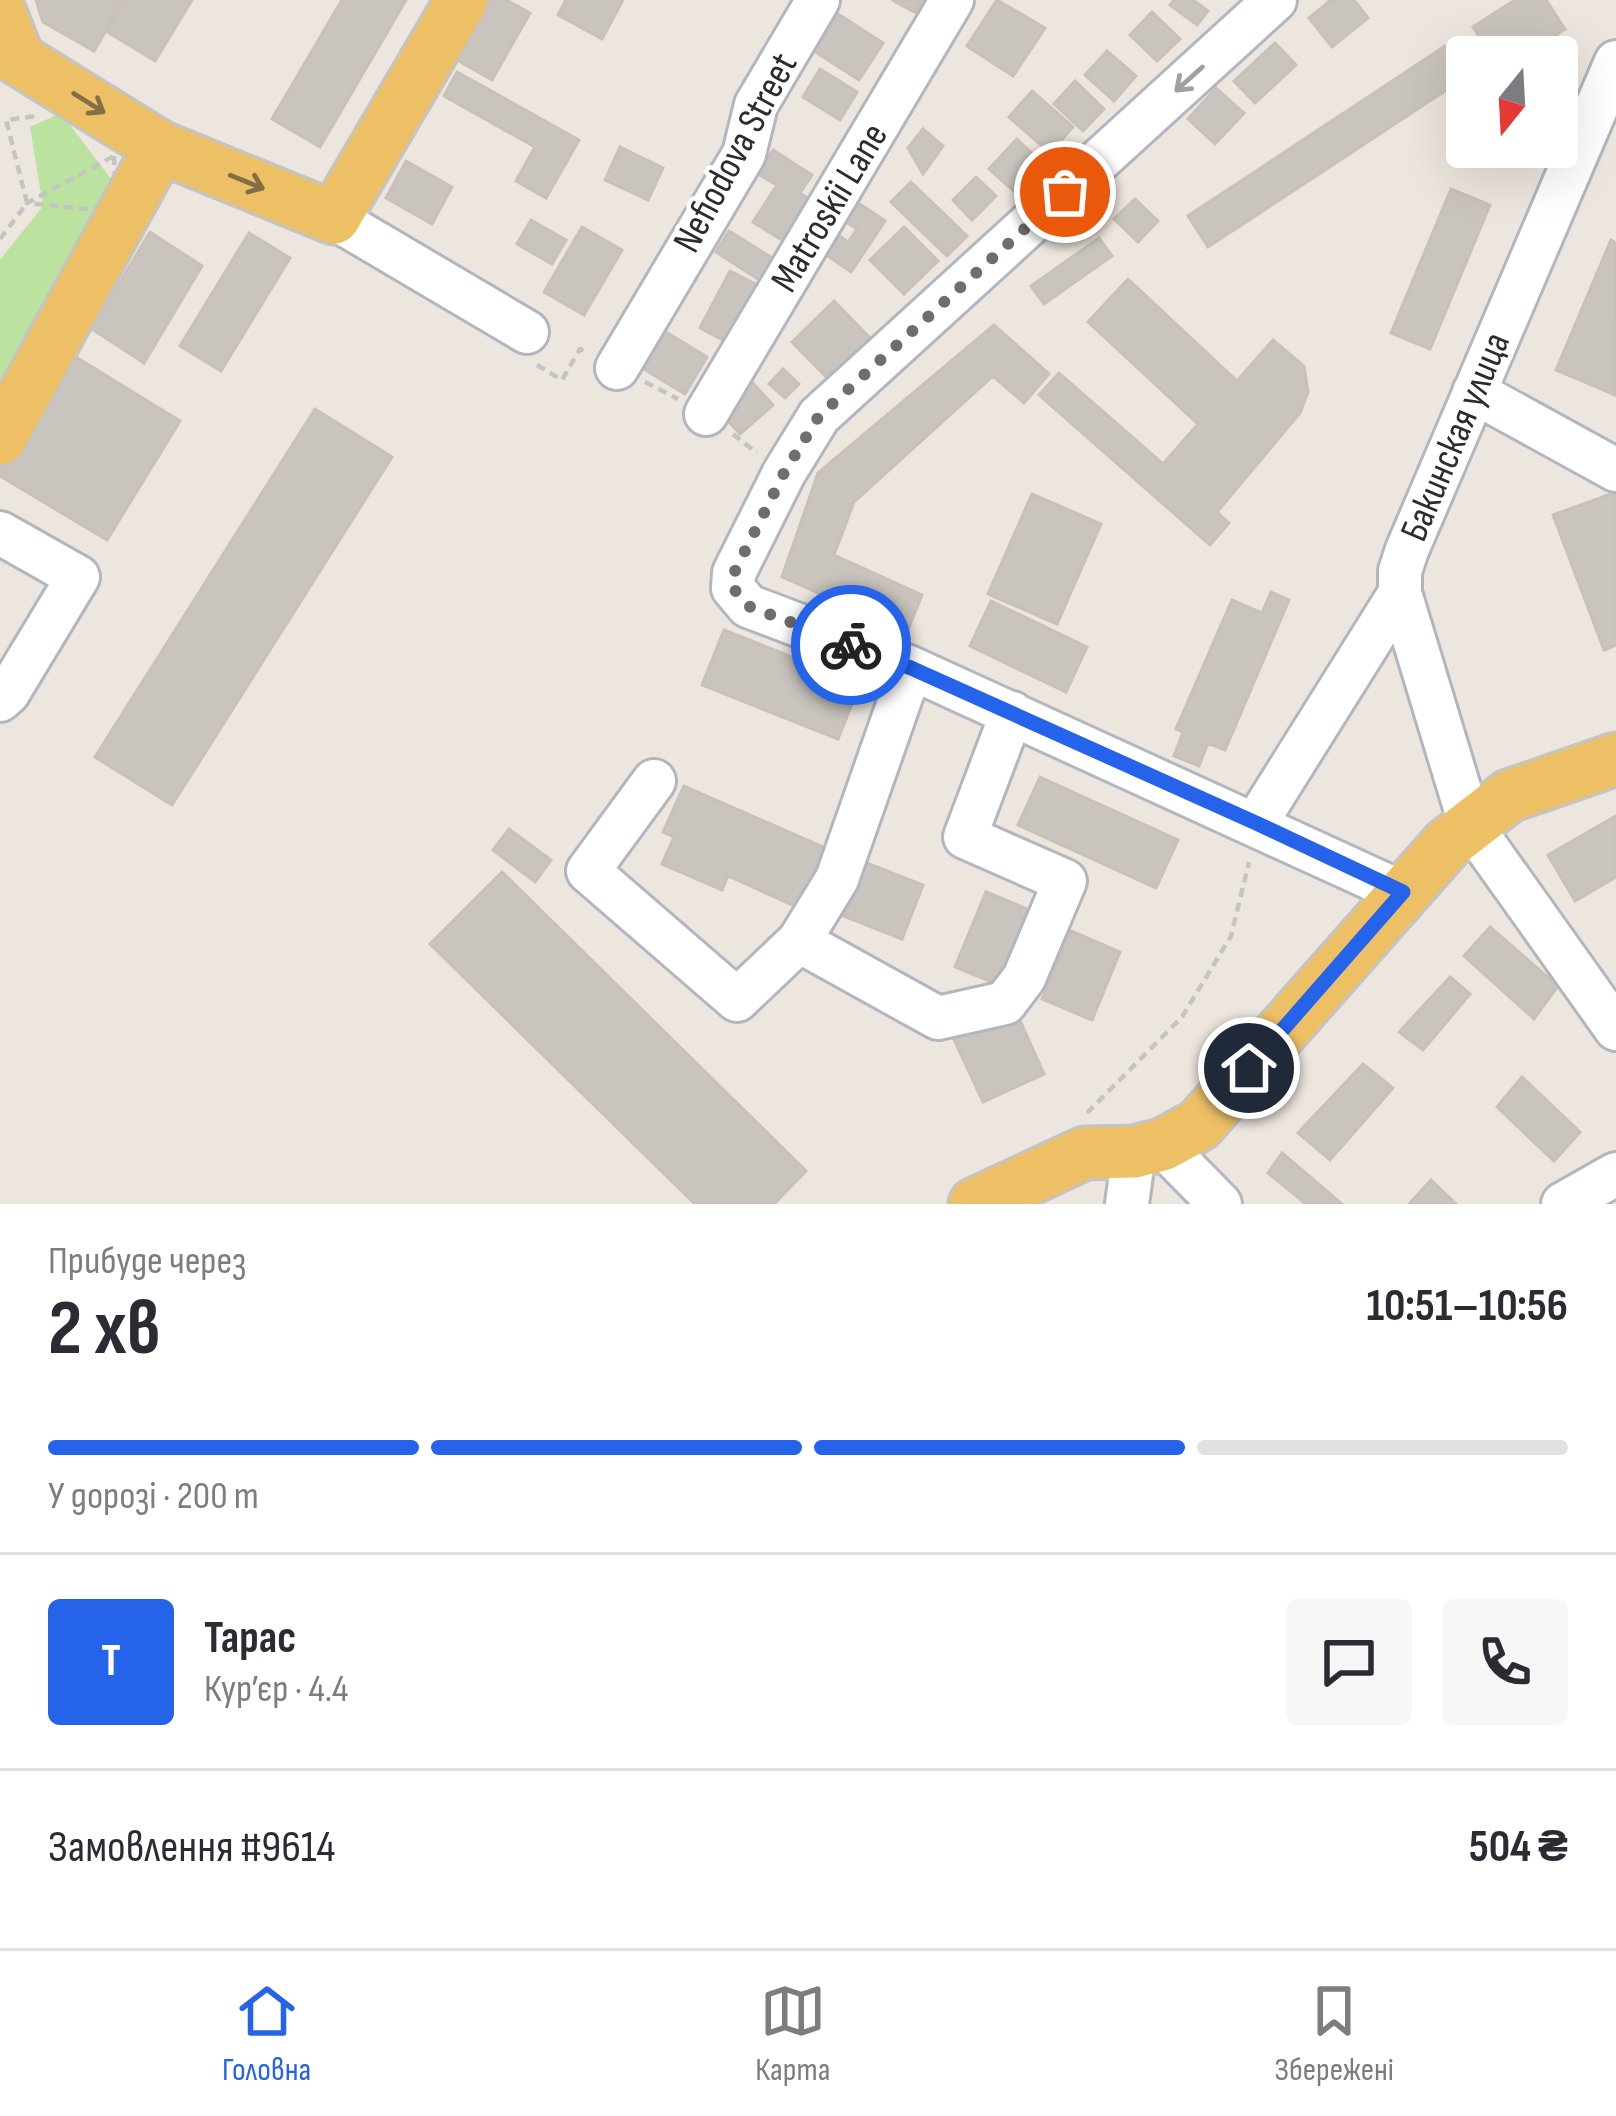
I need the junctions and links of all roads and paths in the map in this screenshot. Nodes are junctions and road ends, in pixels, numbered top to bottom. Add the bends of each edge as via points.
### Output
1 (462, 0) edge
2 (818, 0) edge
3 (952, 0) edge
4 (1275, 0) edge
5 (6, 51) edge
6 (1616, 62) edge
7 (43, 116) dead end
8 (101, 146) dead end
9 (137, 151) junction
10 (27, 203) junction
11 (334, 218) junction
12 (0, 239) edge
13 (527, 332) dead end
14 (616, 368) dead end
15 (1474, 392) junction
16 (706, 414) dead end
17 (0, 439) edge
18 (1616, 470) edge
19 (0, 532) edge
20 (1400, 593) junction
21 (911, 668) junction
22 (0, 700) edge
23 (1012, 713) junction
24 (1616, 758) edge
25 (654, 781) dead end
26 (1256, 823) junction
27 (1470, 824) junction
28 (1403, 892) junction
29 (799, 941) junction
30 (1616, 1029) edge
31 (1127, 1150) junction
32 (1616, 1174) edge
33 (975, 1204) edge
34 (1127, 1204) edge
35 (1220, 1204) edge
36 (1563, 1204) edge

1 - 11 main road
2 - 14 street, Nefiodova Street via 756,105 744,154
3 - 16 street, Matroskii Lane
4 -> 21 street via 819,416 784,473 733,588 748,606
5 -> 9 main road
6 - 15 street, Бакинская улица
7 - 10 path via 6,120
8 - 9 path
9 - 10 path
9 - 10 path via 115,178 107,211
9 -> 11 main road
9 - 17 main road
10 - 12 path
11 - 13 street
15 - 18 street
15 - 20 street, Бакинская улица via 1407,550
19 - 22 street via 78,577
20 - 26 street
20 - 27 street, Бакинская улица
21 - 23 street
21 - 29 street via 837,879
23 - 26 street
23 - 29 street via 964,837 1065,881 1024,978 1005,1003 938,1018
24 - 27 main road via 1509,796
25 - 29 street via 588,872 737,1000
26 - 28 street
26 - 31 path via 1231,936 1182,1017 1085,1115 1081,1128
27 - 28 main road
27 - 30 street, Бакинская улица
28 - 31 main road via 1199,1125
31 - 33 main road
31 - 34 street
31 - 35 street
32 - 36 street

